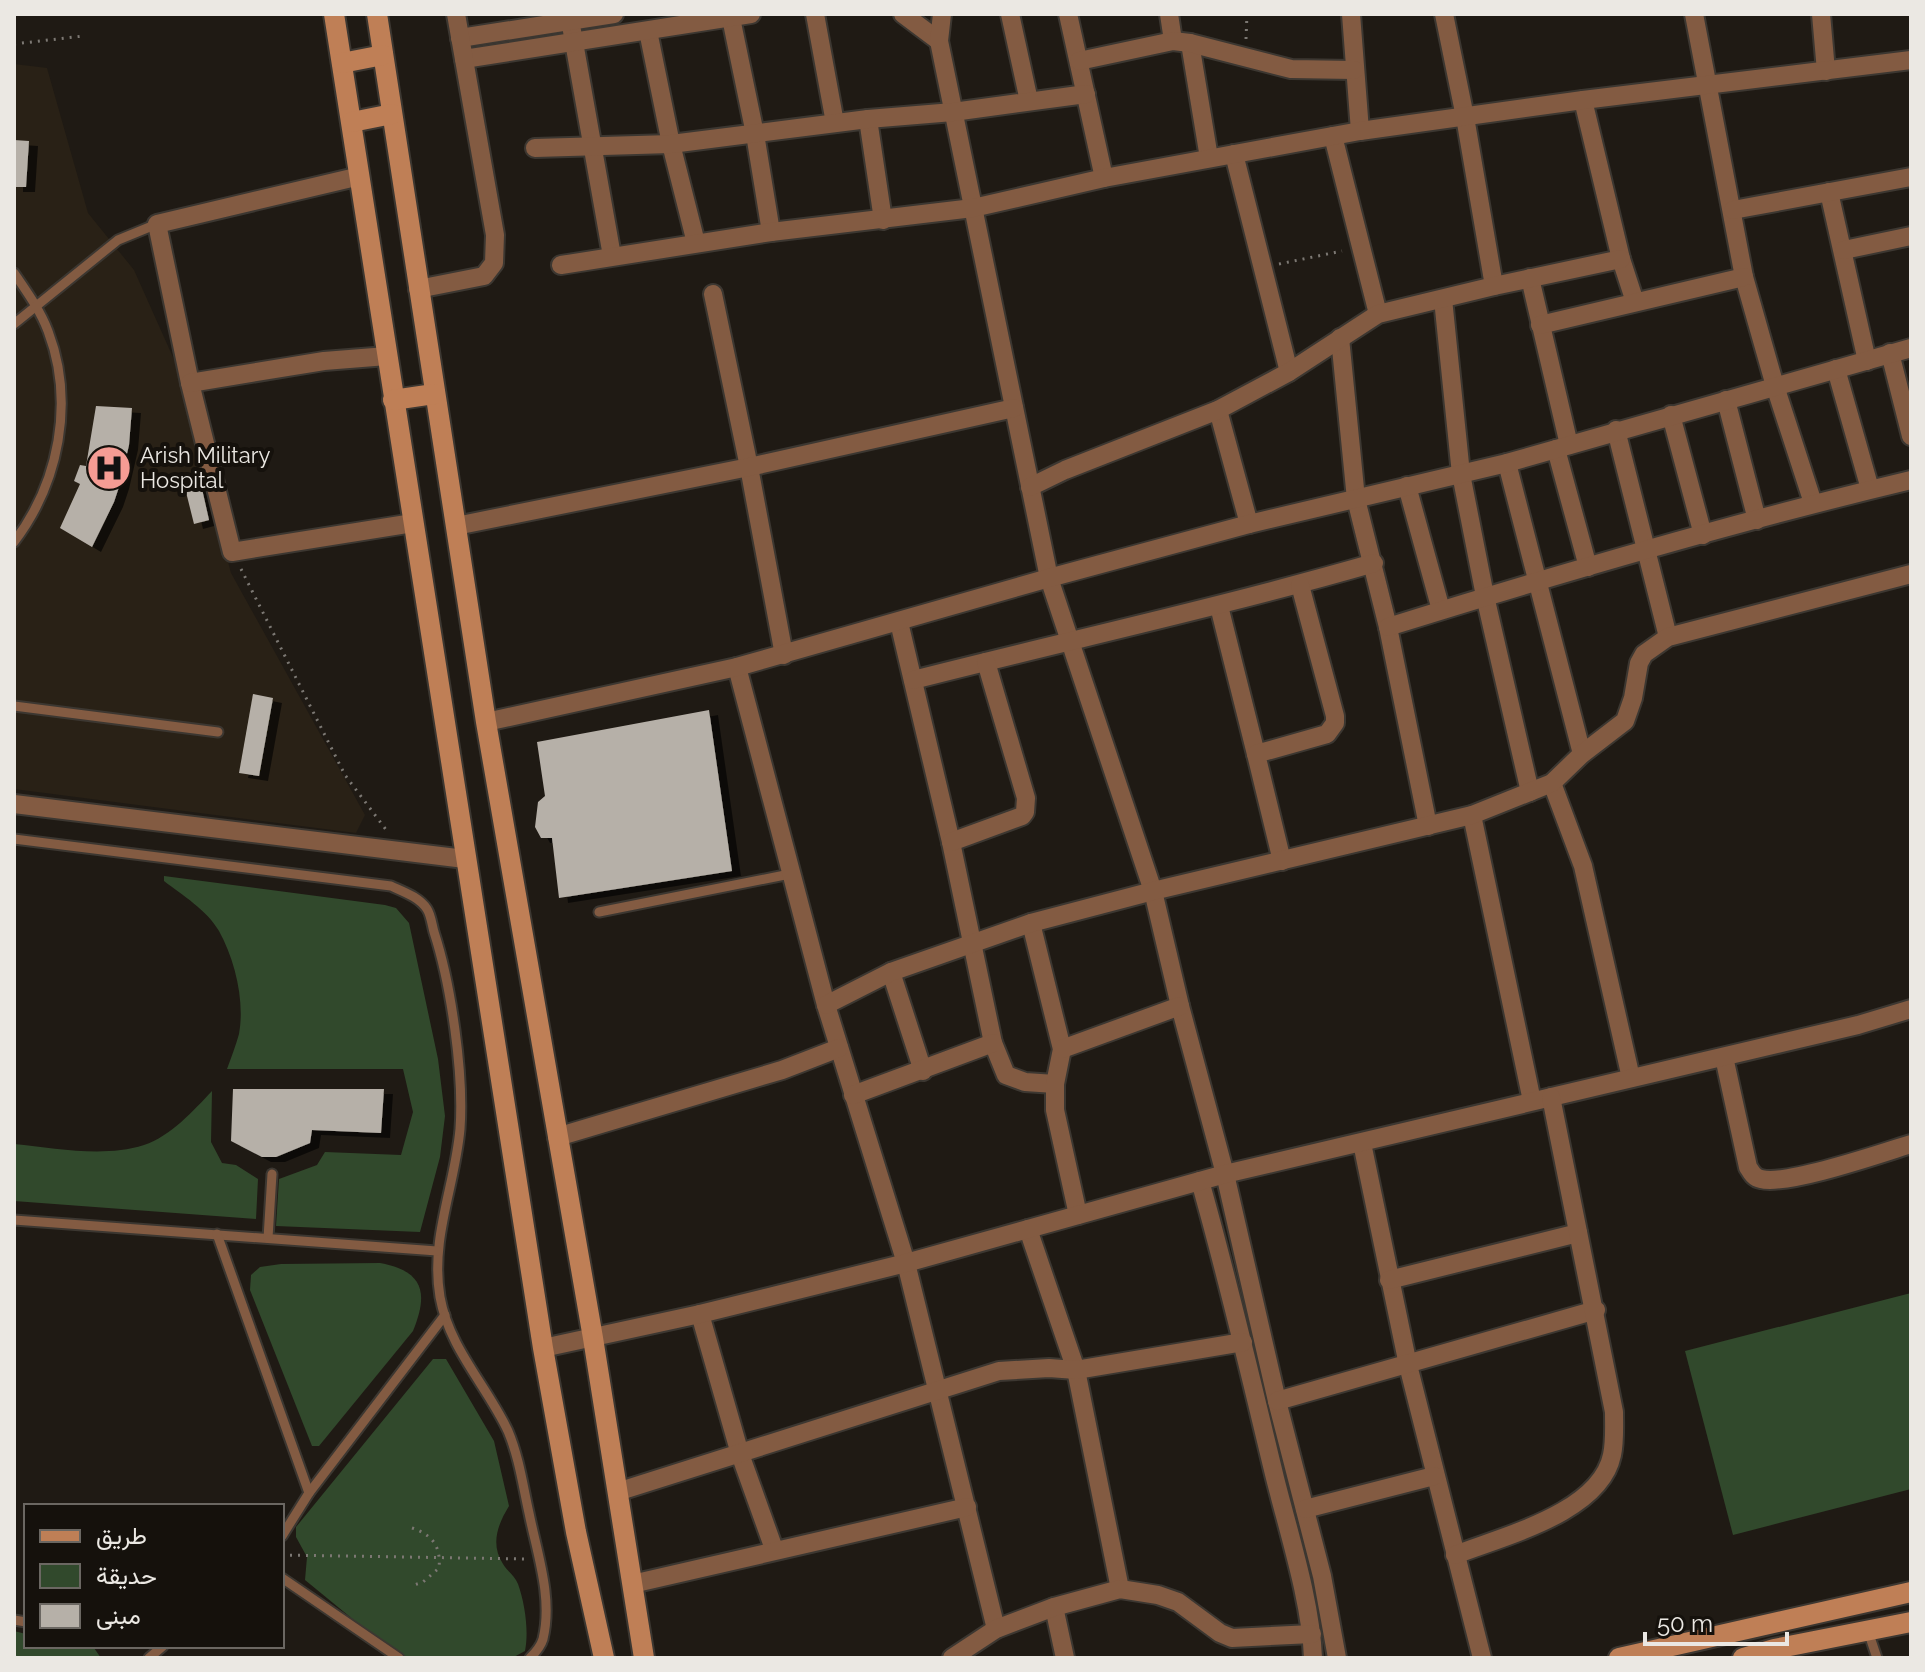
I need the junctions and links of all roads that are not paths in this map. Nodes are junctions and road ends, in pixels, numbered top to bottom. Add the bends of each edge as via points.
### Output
1 (334, 14) edge
2 (377, 14) edge
3 (456, 14) edge
4 (614, 14) edge
5 (751, 14) edge
6 (815, 14) edge
7 (903, 14) edge
8 (942, 14) edge
9 (1010, 14) edge
10 (1068, 14) edge
11 (1169, 14) edge
12 (1351, 14) edge
13 (1444, 14) edge
14 (1694, 14) edge
15 (1821, 14) edge
16 (570, 18) edge
17 (731, 18) junction
18 (695, 19) edge
19 (648, 31) junction
20 (460, 38) junction
21 (573, 41) junction
22 (939, 41) junction
23 (1182, 42) junction
24 (383, 55) junction
25 (464, 59) junction
26 (1911, 60) edge
27 (1079, 61) junction
28 (342, 63) junction
29 (1354, 70) junction
30 (1826, 71) junction
31 (1706, 85) junction
32 (1086, 94) junction
33 (1583, 100) junction
34 (1029, 101) junction
35 (953, 112) junction
36 (392, 114) junction
37 (1465, 117) junction
38 (868, 119) junction
39 (352, 122) junction
40 (835, 123) junction
41 (1360, 131) junction
42 (755, 134) junction
43 (1333, 136) junction
44 (671, 144) junction
45 (593, 146) junction
46 (535, 148) dead end
47 (1234, 154) junction
48 (1209, 158) junction
49 (360, 176) junction
50 (1911, 177) edge
51 (1104, 178) junction
52 (1829, 192) junction
53 (973, 208) junction
54 (1733, 210) junction
55 (883, 220) junction
56 (157, 224) junction
57 (771, 232) junction
58 (1911, 236) edge
59 (696, 243) junction
60 (1844, 250) junction
61 (612, 256) junction
62 (1621, 259) junction
63 (561, 265) dead end
64 (14, 273) edge
65 (1744, 277) junction
66 (1530, 278) junction
67 (1494, 286) junction
68 (418, 289) junction
69 (713, 294) dead end
70 (1443, 299) junction
71 (1635, 302) junction
72 (36, 306) junction
73 (1378, 314) junction
74 (14, 324) edge
75 (1540, 325) junction
76 (1340, 338) junction
77 (1911, 348) edge
78 (1890, 353) junction
79 (387, 356) junction
80 (1867, 361) junction
81 (1836, 369) junction
82 (1289, 372) junction
83 (190, 383) junction
84 (1775, 386) junction
85 (434, 394) junction
86 (393, 400) junction
87 (1726, 400) junction
88 (1014, 408) junction
89 (1218, 410) junction
90 (1671, 415) junction
91 (1616, 430) junction
92 (1911, 436) edge
93 (1562, 447) junction
94 (1507, 463) junction
95 (749, 467) junction
96 (1461, 474) junction
97 (1911, 480) edge
98 (1407, 486) junction
99 (1030, 487) junction
100 (1870, 489) junction
101 (1356, 499) junction
102 (1813, 503) junction
103 (1757, 520) junction
104 (413, 523) junction
105 (1249, 524) junction
106 (456, 526) junction
107 (1703, 535) junction
108 (14, 542) edge
109 (1644, 551) junction
110 (1374, 563) junction
111 (1588, 567) junction
112 (1911, 574) edge
113 (1049, 578) junction
114 (1536, 581) junction
115 (1300, 585) junction
116 (1485, 596) junction
117 (1219, 606) junction
118 (1441, 610) junction
119 (899, 622) junction
120 (1388, 627) junction
121 (1668, 637) junction
122 (1068, 640) junction
123 (784, 655) junction
124 (986, 662) junction
125 (737, 667) junction
126 (913, 680) junction
127 (14, 706) edge
128 (486, 722) junction
129 (218, 732) dead end
130 (1256, 754) junction
131 (1582, 754) junction
132 (1552, 783) junction
133 (1530, 792) junction
134 (14, 804) edge
135 (1472, 815) junction
136 (1428, 826) junction
137 (14, 839) edge
138 (951, 842) junction
139 (465, 859) junction
140 (1282, 861) junction
141 (790, 874) junction
142 (1153, 891) junction
143 (599, 912) dead end
144 (1031, 923) junction
145 (971, 943) junction
146 (891, 972) junction
147 (826, 1005) junction
148 (1180, 1006) junction
149 (1911, 1009) edge
150 (993, 1043) junction
151 (839, 1048) junction
152 (1062, 1049) junction
153 (1724, 1057) junction
154 (923, 1071) junction
155 (1631, 1078) junction
156 (1055, 1084) junction
157 (853, 1095) junction
158 (1551, 1097) junction
159 (1532, 1101) junction
160 (557, 1137) junction
161 (1362, 1143) junction
162 (1911, 1144) edge
163 (272, 1174) dead end
164 (1225, 1174) junction
165 (1200, 1181) junction
166 (1078, 1215) junction
167 (14, 1220) edge
168 (1028, 1229) junction
169 (1578, 1233) junction
170 (217, 1234) junction
171 (268, 1238) junction
172 (437, 1251) junction
173 (906, 1263) junction
174 (1389, 1280) junction
175 (1596, 1310) junction
176 (700, 1314) junction
177 (445, 1315) junction
178 (593, 1338) junction
179 (1243, 1342) junction
180 (543, 1348) junction
181 (1408, 1365) junction
182 (1076, 1370) junction
183 (939, 1391) junction
184 (1277, 1401) junction
185 (740, 1454) junction
186 (1434, 1476) junction
187 (617, 1492) junction
188 (309, 1493) junction
189 (967, 1507) junction
190 (1305, 1509) junction
191 (284, 1533) edge
192 (774, 1549) junction
193 (1455, 1555) junction
194 (284, 1579) edge
195 (632, 1584) junction
196 (1120, 1589) junction
197 (1911, 1592) edge
198 (1054, 1607) junction
199 (1911, 1622) edge
200 (996, 1629) junction
201 (1868, 1631) junction
202 (1312, 1634) junction
203 (1775, 1654) edge
204 (399, 1658) edge
205 (530, 1658) edge
206 (604, 1658) edge
207 (644, 1658) edge
208 (952, 1658) edge
209 (1065, 1658) edge
210 (1313, 1658) edge
211 (1337, 1658) edge
212 (1482, 1658) edge
213 (1619, 1658) edge
214 (1743, 1658) edge
215 (1877, 1658) edge

1 - 28 main road
2 - 24 main road
3 - 20 street
4 - 16 street
5 - 17 street
6 - 40 street
7 - 22 street
8 - 22 street
9 - 34 street
10 - 27 street
11 - 23 street
12 - 29 street
13 - 37 street
14 - 31 street
15 - 30 street
16 - 20 street
16 - 21 street
17 - 18 street
17 - 42 street
18 - 19 street
19 - 21 street
19 - 44 street
20 - 25 street
21 - 25 street
21 - 45 street
22 - 35 street
23 - 27 street
23 - 29 street via 1271,66
23 - 48 street
24 - 28 main road
24 - 36 main road
25 - 68 street via 495,235 494,263 484,276
26 - 30 street
27 - 32 street
28 - 39 main road
29 - 41 street
30 - 31 street
31 - 33 street
31 - 54 street
32 - 34 street
32 - 51 street
33 - 37 street
33 - 62 street
34 - 35 street
35 - 38 street
35 - 53 street
36 - 39 main road
36 - 68 main road
37 - 41 street
37 - 67 street
38 - 40 street
38 - 55 street
39 - 49 main road
40 - 42 street
41 - 43 street
42 - 44 street
42 - 57 street
43 - 47 street
43 - 73 street
44 - 45 street
44 - 59 street
45 - 46 street
45 - 61 street
47 - 48 street
47 - 82 street
48 - 51 street
49 - 56 street
49 - 79 main road
50 - 52 street
51 - 53 street
52 - 54 street
52 - 60 street
53 - 55 street
53 - 88 street
54 - 65 street
55 - 57 street
56 - 72 lane via 118,240
56 - 83 street
57 - 59 street
58 - 60 street
59 - 61 street
60 - 80 street
61 - 63 street
62 - 66 street
62 - 71 street
64 - 72 lane
65 - 71 street
65 - 84 street
66 - 67 street
66 - 75 street
67 - 70 street
68 - 85 main road
69 - 95 street
70 - 73 street
70 - 96 street
71 - 75 street
72 - 74 lane
72 - 108 lane via 58,364 62,424 43,495
73 - 76 street
75 - 93 street
76 - 82 street
76 - 101 street
77 - 78 street
78 - 80 street
78 - 92 street
79 - 83 street
79 - 86 main road
80 - 81 street
81 - 84 street
81 - 100 street
82 - 89 street
83 - 104 street via 232,552
84 - 87 street
84 - 102 street
85 - 86 main road
85 - 106 main road
86 - 104 main road
87 - 90 street
87 - 103 street
88 - 95 street
88 - 99 street
89 - 99 street
89 - 105 street
90 - 91 street
90 - 107 street
91 - 93 street
91 - 109 street
93 - 94 street
93 - 111 street
94 - 96 street
94 - 114 street
95 - 106 street
95 - 123 street
96 - 98 street
96 - 116 street
97 - 100 street
98 - 101 street
98 - 118 street
99 - 113 street
100 - 102 street
101 - 105 street
101 - 110 street
102 - 103 street
103 - 107 street
104 - 139 main road
105 - 113 street
106 - 128 main road
107 - 109 street
109 - 111 street
109 - 121 street
110 - 115 street
110 - 120 street
111 - 114 street
112 - 121 street
113 - 119 street
113 - 122 street
114 - 116 street
114 - 131 street
115 - 117 street
115 - 130 street via 1335,723 1327,734
116 - 118 street
116 - 133 street
117 - 122 street
117 - 130 street
118 - 120 street
119 - 123 street
119 - 126 street
120 - 136 street
121 - 131 street via 1639,663 1625,721
122 - 124 street
122 - 142 street
123 - 125 street
124 - 126 street
124 - 138 street via 1026,809 1022,816
125 - 128 street
125 - 141 street
126 - 138 street
127 - 129 lane
128 - 160 main road
130 - 140 street
131 - 132 street
132 - 133 street
132 - 155 street via 1583,866
133 - 135 street
134 - 139 street
135 - 136 street
135 - 159 street
136 - 140 street
137 - 172 lane via 391,886 414,896 427,909 442,954 461,1099 460,1132
138 - 145 street
139 - 180 main road
140 - 142 street
141 - 143 lane
141 - 147 street
142 - 144 street
142 - 148 street
144 - 145 street
144 - 152 street
145 - 146 street
145 - 150 street
146 - 147 street
146 - 154 street
147 - 151 street
148 - 152 street
148 - 164 street
149 - 153 street
150 - 154 street
150 - 156 street via 1006,1075
151 - 157 street
151 - 160 street
152 - 156 street
153 - 155 street
153 - 162 street via 1748,1167 1762,1180 1791,1178
154 - 157 street
155 - 158 street
156 - 166 street via 1055,1110
157 - 173 street
158 - 159 street
158 - 169 street
159 - 161 street
160 - 178 main road
161 - 164 street
161 - 174 street
163 - 171 lane
164 - 165 street
164 - 184 street
165 - 166 street
165 - 179 street
166 - 168 street
167 - 170 lane
168 - 173 street
168 - 182 street
169 - 174 street
169 - 175 street
170 - 171 lane
170 - 188 lane
171 - 172 lane
172 - 177 lane
173 - 176 street
173 - 183 street
174 - 181 street
175 - 181 street
175 - 193 street via 1614,1412 1612,1458 1601,1478 1569,1510
176 - 178 street
176 - 185 street
177 - 188 lane
177 - 205 lane via 516,1453 544,1587 543,1642
178 - 180 street
178 - 187 main road
179 - 182 street
179 - 202 street
180 - 206 main road
181 - 184 street
181 - 186 street
182 - 183 street via 999,1371
182 - 196 street
183 - 185 street
183 - 189 street
184 - 190 street
185 - 187 street
185 - 192 street
186 - 190 street
186 - 193 street
187 - 195 main road
188 - 191 lane
189 - 192 street
189 - 200 street
190 - 211 street
192 - 195 street
193 - 212 street
194 - 204 lane
195 - 207 main road
196 - 198 street
196 - 202 street via 1178,1602 1232,1638
197 - 213 main road
198 - 200 street
198 - 209 street
199 - 201 main road
200 - 208 street
201 - 203 main road
201 - 215 lane
202 - 210 street
203 - 214 main road

